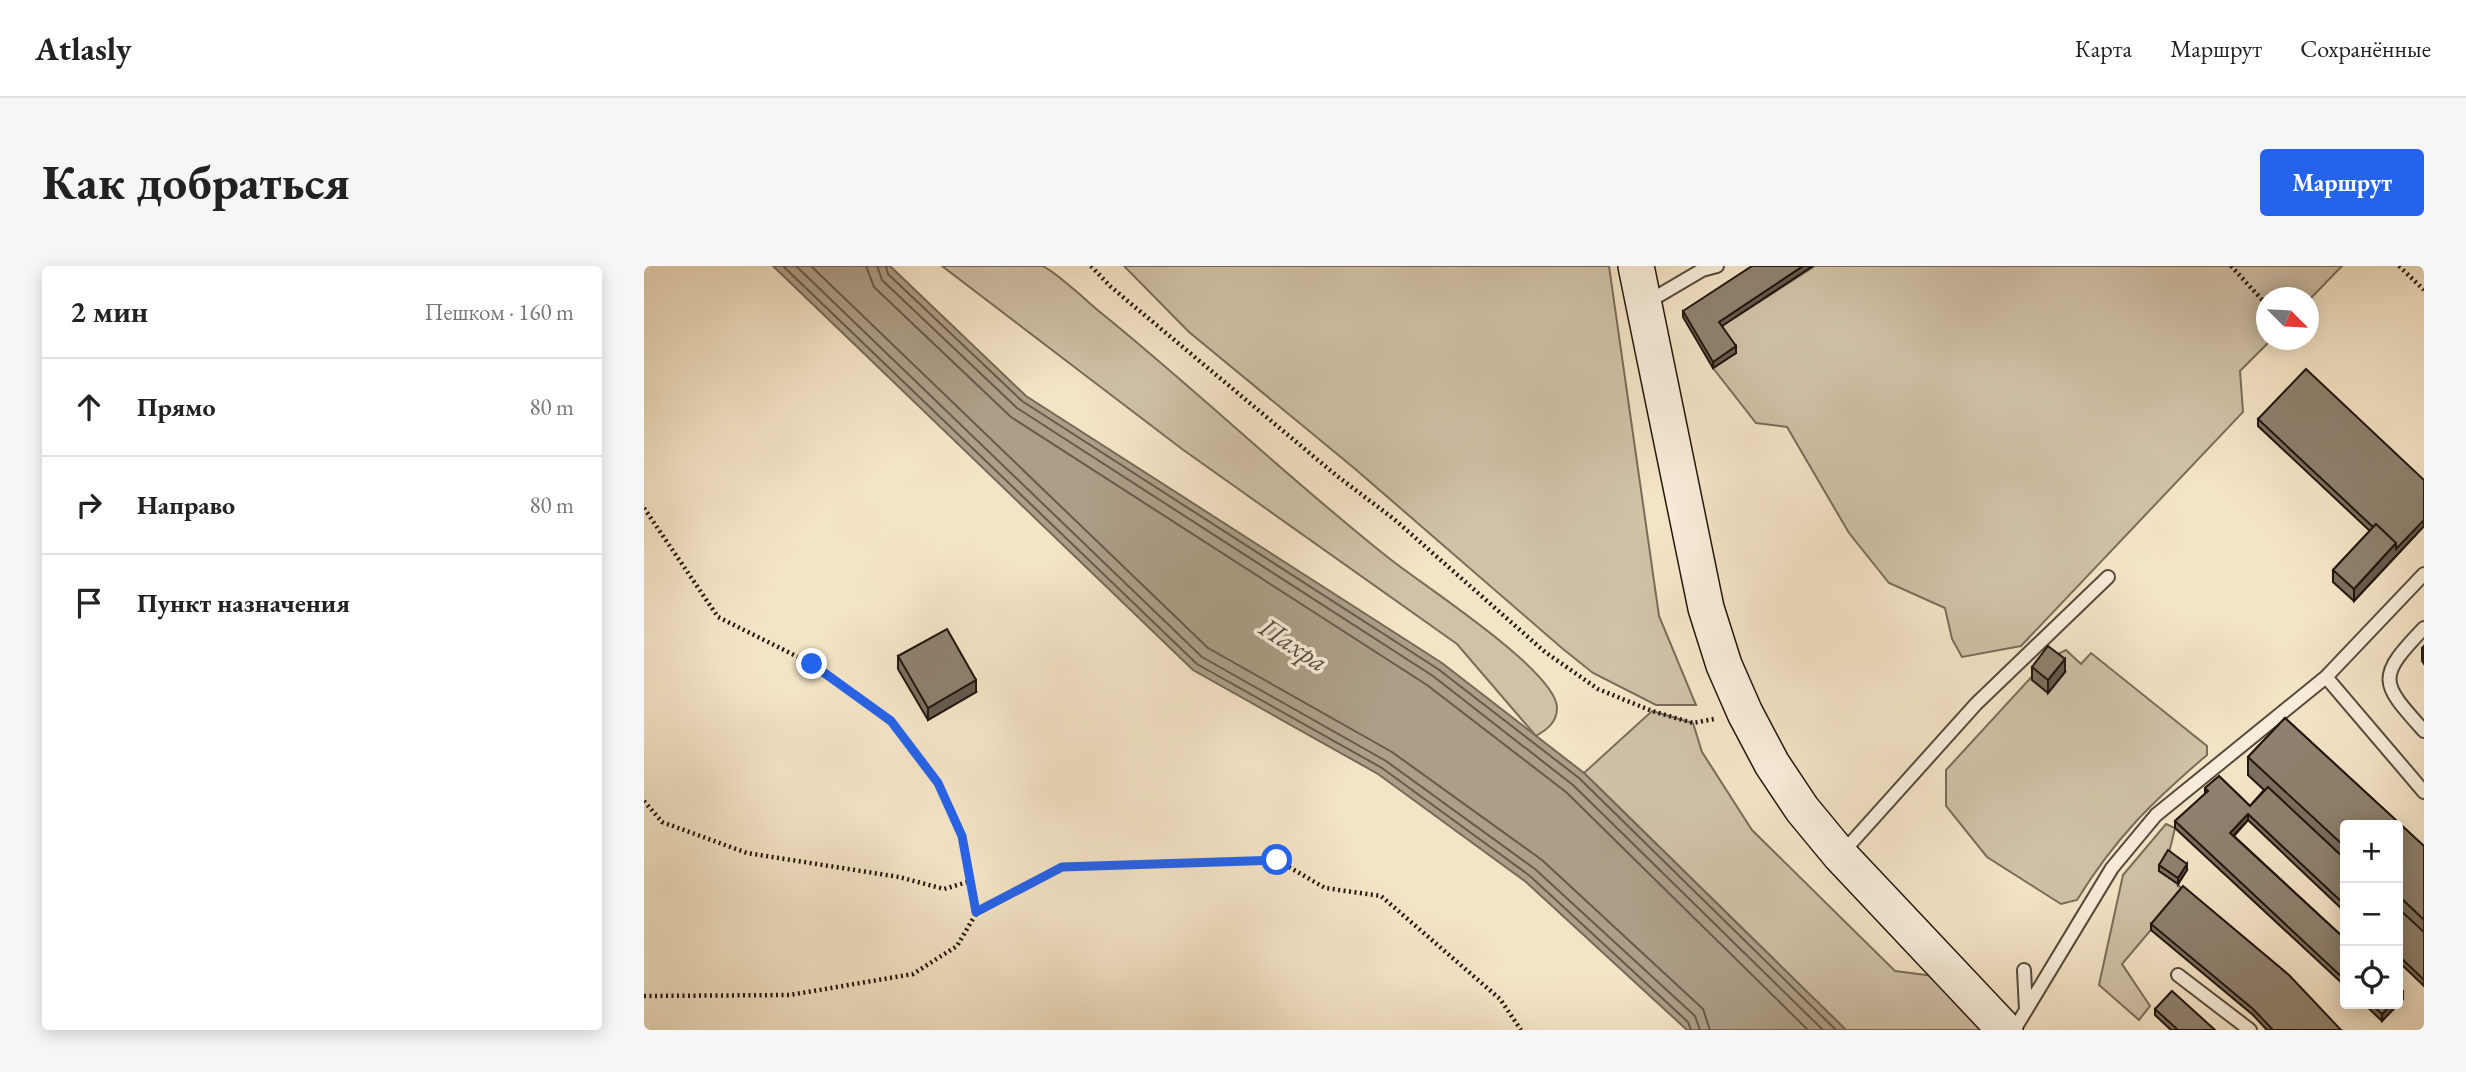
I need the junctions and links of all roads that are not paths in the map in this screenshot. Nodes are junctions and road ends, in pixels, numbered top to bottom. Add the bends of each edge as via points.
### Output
1 (1636, 266) edge
2 (1717, 266) edge
3 (1701, 268) edge
4 (1643, 306) junction
5 (2424, 574) edge
6 (2108, 577) dead end
7 (2424, 628) edge
8 (2326, 677) junction
9 (2424, 731) edge
10 (2424, 792) edge
11 (1840, 855) junction
12 (2024, 970) dead end
13 (2178, 975) dead end
14 (2016, 1020) edge
15 (2014, 1030) edge
16 (2250, 1030) edge

1 - 4 main road
2 - 3 lane
3 - 4 lane
4 - 11 main road via 1706,608 1724,665 1772,764 1802,810
5 - 8 lane
6 - 11 lane via 1976,704
7 - 9 lane via 2389,673 2392,695
8 - 10 lane
8 - 14 lane via 2156,815 2112,868
11 - 14 main road
12 - 14 lane
13 - 16 lane
14 - 15 lane

